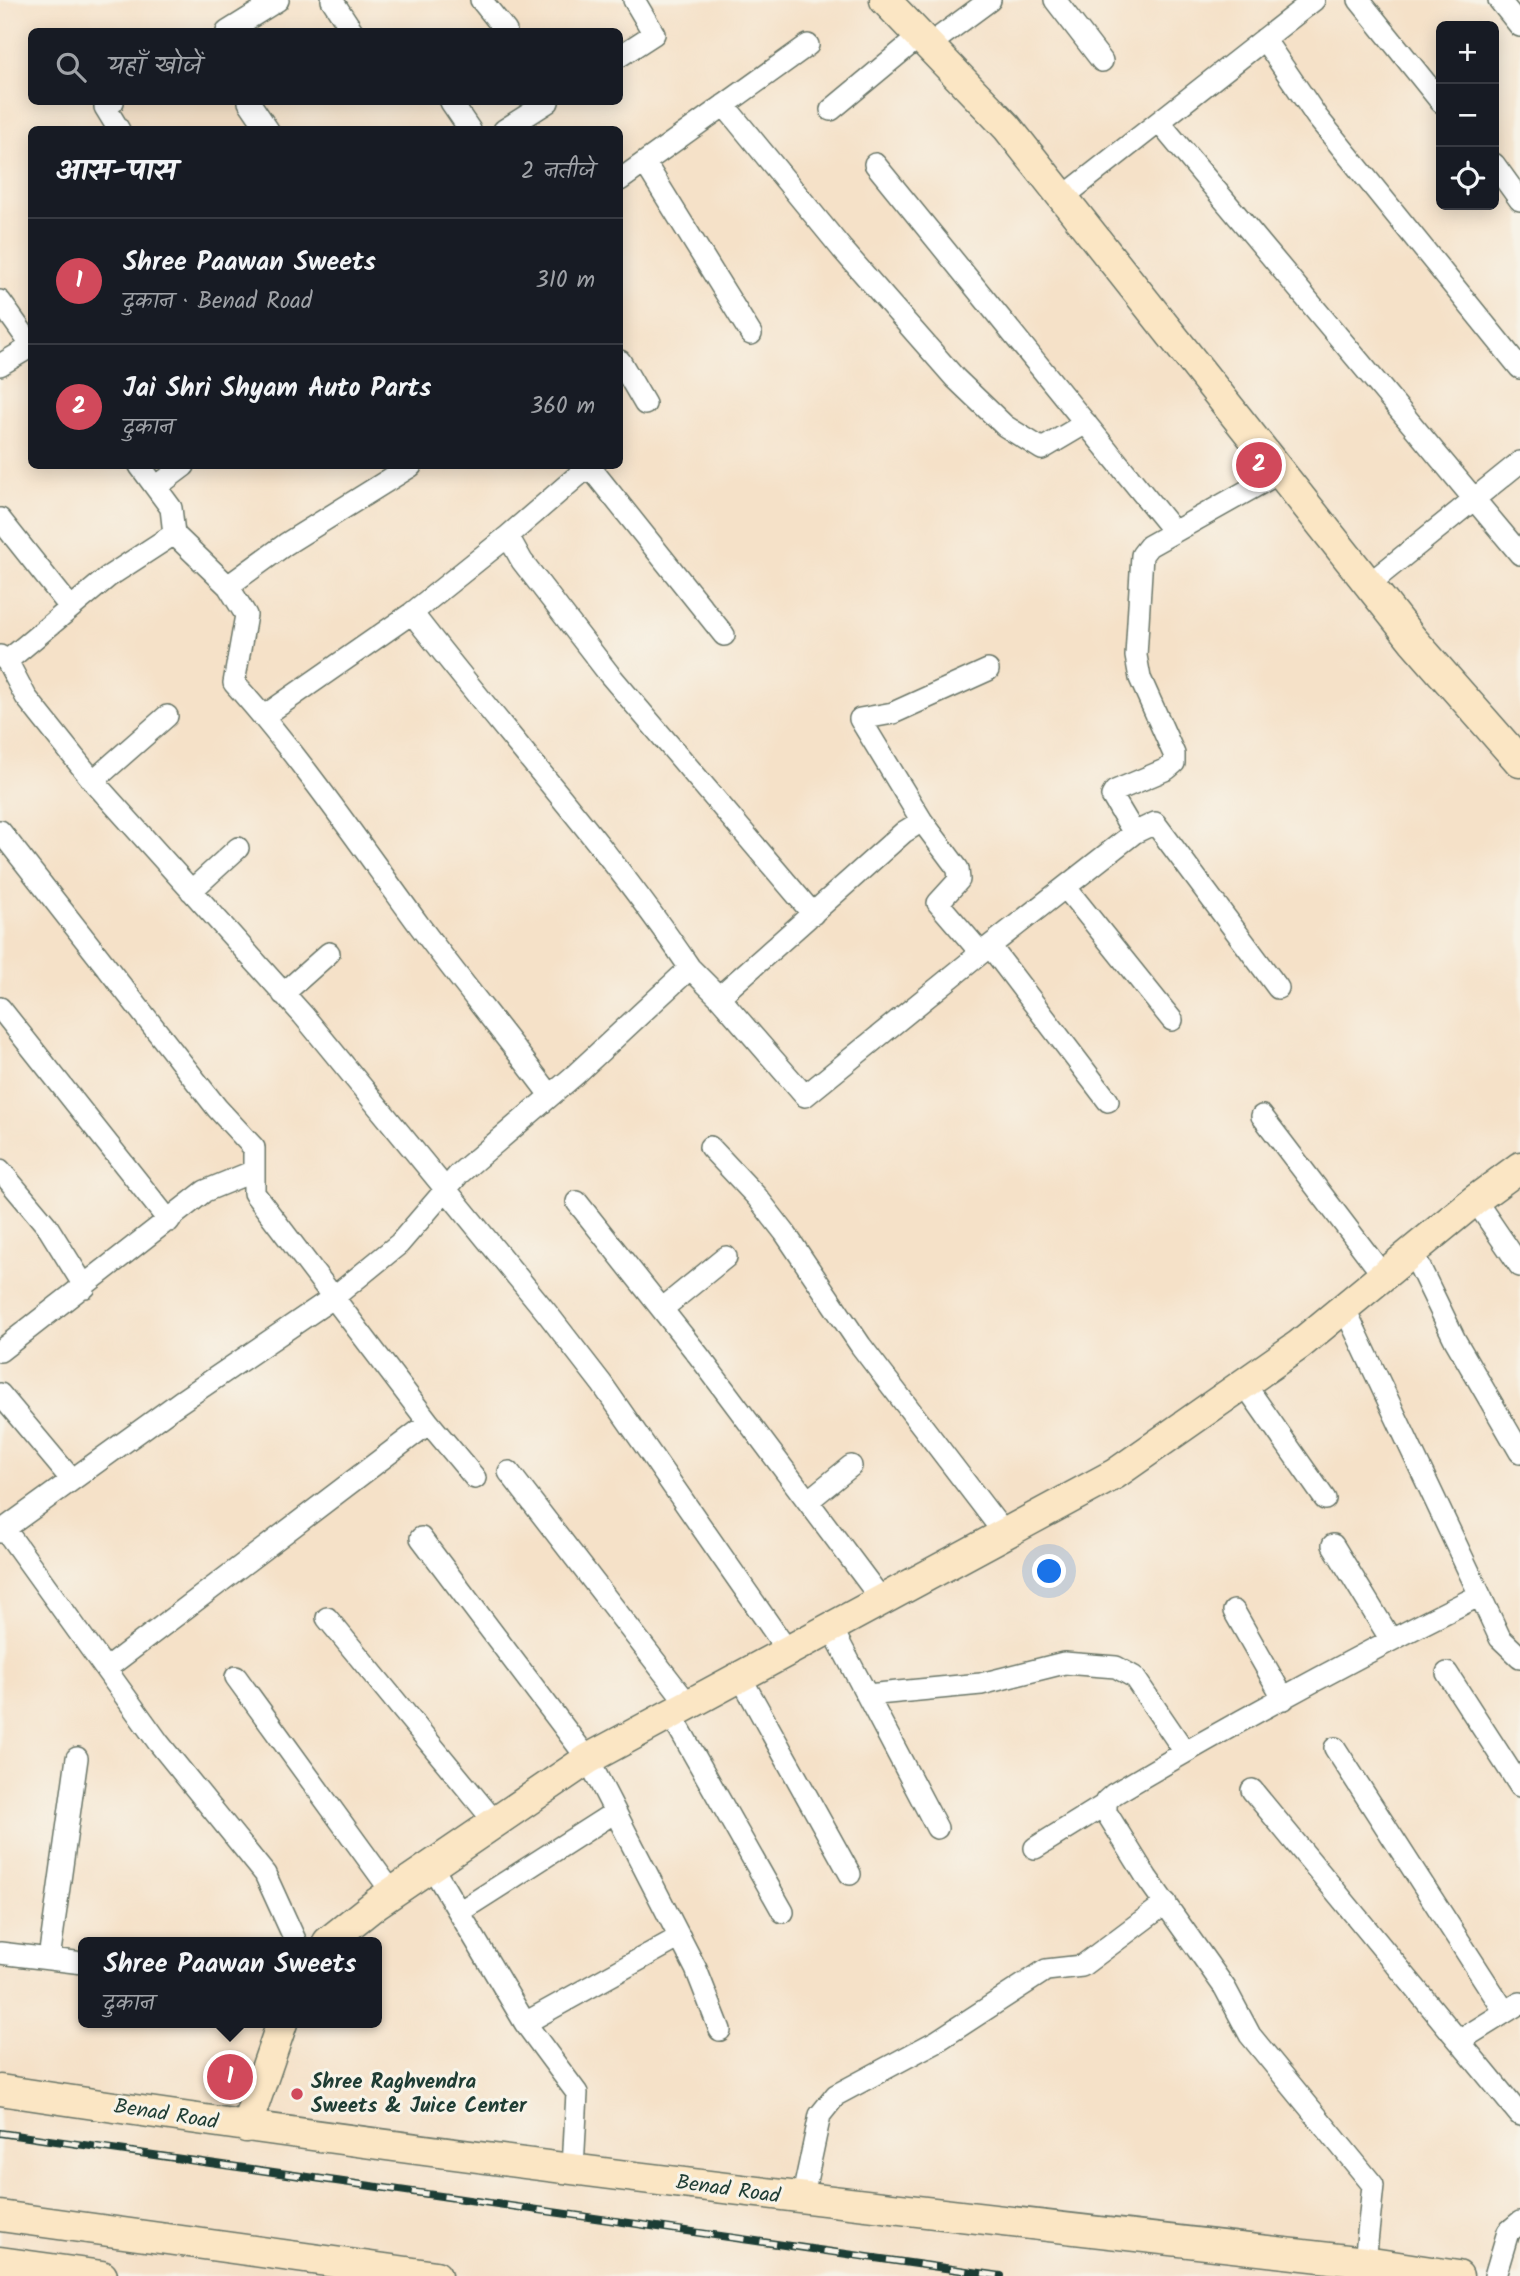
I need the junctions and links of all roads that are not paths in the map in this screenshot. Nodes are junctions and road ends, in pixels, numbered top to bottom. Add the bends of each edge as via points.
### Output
1 (278, 0) edge
2 (332, 0) edge
3 (481, 0) edge
4 (634, 0) edge
5 (885, 0) edge
6 (990, 0) edge
7 (1055, 0) edge
8 (1314, 0) edge
9 (1359, 0) edge
10 (1499, 0) edge
11 (1520, 26) edge
12 (233, 28) edge
13 (351, 28) edge
14 (504, 28) edge
15 (1264, 39) junction
16 (924, 41) junction
17 (808, 45) dead end
18 (623, 54) edge
19 (1101, 61) dead end
20 (1436, 96) edge
21 (108, 105) edge
22 (251, 105) edge
23 (452, 105) edge
24 (543, 105) edge
25 (724, 105) junction
26 (831, 110) dead end
27 (1159, 122) junction
28 (117, 126) edge
29 (265, 126) edge
30 (467, 126) edge
31 (509, 126) edge
32 (645, 163) junction
33 (875, 164) dead end
34 (1499, 171) edge
35 (623, 178) edge
36 (1062, 198) junction
37 (1520, 200) edge
38 (0, 301) edge
39 (751, 334) dead end
40 (28, 340) edge
41 (28, 348) edge
42 (0, 365) edge
43 (623, 365) edge
44 (1520, 368) edge
45 (645, 404) dead end
46 (1086, 423) junction
47 (1520, 462) edge
48 (142, 469) edge
49 (180, 469) edge
50 (406, 469) edge
51 (586, 469) edge
52 (592, 469) edge
53 (1279, 473) junction
54 (156, 487) junction
55 (1472, 499) junction
56 (0, 519) edge
57 (1174, 532) junction
58 (174, 534) junction
59 (508, 536) junction
60 (1520, 554) edge
61 (1369, 584) junction
62 (228, 586) junction
63 (70, 607) junction
64 (412, 613) junction
65 (724, 635) dead end
66 (3, 658) edge
67 (988, 670) dead end
68 (167, 716) dead end
69 (264, 716) junction
70 (1520, 762) edge
71 (93, 781) junction
72 (922, 821) junction
73 (0, 831) edge
74 (1134, 833) junction
75 (238, 848) dead end
76 (1066, 888) junction
77 (191, 891) junction
78 (813, 914) junction
79 (986, 950) junction
80 (328, 953) dead end
81 (690, 968) junction
82 (1278, 988) dead end
83 (283, 994) junction
84 (719, 997) junction
85 (0, 1008) edge
86 (1172, 1020) dead end
87 (550, 1095) junction
88 (1108, 1101) dead end
89 (1262, 1116) dead end
90 (710, 1147) dead end
91 (1520, 1167) edge
92 (0, 1170) edge
93 (254, 1171) junction
94 (446, 1189) junction
95 (1475, 1200) junction
96 (578, 1202) dead end
97 (169, 1221) junction
98 (1412, 1251) junction
99 (726, 1257) dead end
100 (1520, 1266) edge
101 (1383, 1275) junction
102 (85, 1287) junction
103 (334, 1297) junction
104 (1344, 1307) junction
105 (662, 1309) junction
106 (0, 1351) edge
107 (1243, 1382) junction
108 (0, 1394) edge
109 (429, 1423) junction
110 (1520, 1452) edge
111 (851, 1466) dead end
112 (509, 1472) dead end
113 (475, 1478) dead end
114 (72, 1480) junction
115 (1325, 1499) dead end
116 (808, 1501) junction
117 (2, 1530) edge
118 (1003, 1534) junction
119 (421, 1538) dead end
120 (1333, 1545) dead end
121 (1480, 1595) junction
122 (881, 1599) junction
123 (1234, 1611) dead end
124 (327, 1618) dead end
125 (831, 1626) junction
126 (1391, 1640) junction
127 (787, 1650) junction
128 (1520, 1657) edge
129 (107, 1668) junction
130 (1447, 1673) dead end
131 (740, 1676) junction
132 (236, 1677) dead end
133 (867, 1695) junction
134 (1284, 1699) junction
135 (680, 1709) junction
136 (1335, 1748) dead end
137 (1185, 1752) junction
138 (77, 1758) dead end
139 (588, 1759) junction
140 (1520, 1786) edge
141 (1252, 1790) dead end
142 (1106, 1804) junction
143 (615, 1812) junction
144 (494, 1821) junction
145 (937, 1828) dead end
146 (1035, 1848) dead end
147 (431, 1865) junction
148 (850, 1874) dead end
149 (392, 1892) junction
150 (1167, 1903) junction
151 (459, 1912) junction
152 (783, 1912) dead end
153 (294, 1937) edge
154 (334, 1937) edge
155 (680, 1937) junction
156 (0, 1953) edge
157 (49, 1959) junction
158 (78, 1962) edge
159 (1512, 2007) edge
160 (525, 2023) junction
161 (280, 2028) edge
162 (720, 2030) dead end
163 (1459, 2040) junction
164 (0, 2090) edge
165 (1520, 2115) edge
166 (246, 2127) junction
167 (573, 2168) junction
168 (802, 2200) junction
169 (0, 2217) edge
170 (1520, 2222) edge
171 (0, 2262) edge
172 (1365, 2262) junction
173 (102, 2276) edge
174 (436, 2276) edge
175 (1458, 2276) edge
176 (1495, 2276) edge

1 - 12 street
2 - 13 street
3 - 14 street
4 - 18 street via 654,34
5 - 16 street
6 - 16 street
7 - 19 street
8 - 15 street
9 - 20 street
10 - 11 street
15 - 27 street
15 - 44 street via 1325,127
16 - 26 street
16 - 36 street via 1007,127
17 - 25 street
21 - 28 street via 105,107
22 - 29 street
23 - 30 street
24 - 31 street
25 - 32 street
25 - 46 street via 842,249 955,378 1005,426 1042,449
27 - 36 street
27 - 55 street
32 - 35 street
32 - 39 street
33 - 46 street
34 - 37 street
36 - 53 street
38 - 40 street
41 - 42 street
43 - 45 street
46 - 57 street
47 - 55 street
48 - 54 street
49 - 54 street
50 - 62 street
51 - 59 street
52 - 65 street
53 - 57 street
53 - 61 street
54 - 58 street via 171,508
55 - 60 street
55 - 61 street
56 - 63 street
57 - 74 street via 1142,555 1136,656 1140,678 1174,763 1115,791 1113,801
58 - 62 street
58 - 63 street
59 - 64 street
59 - 78 street via 609,674
61 - 70 street
62 - 69 street via 246,615 234,683
63 - 66 street
64 - 69 street
64 - 81 street via 647,905
66 - 71 street via 26,697
67 - 72 street via 893,713 860,719
68 - 71 street
69 - 87 street
71 - 77 street
72 - 78 street
72 - 79 street via 960,875 938,903
73 - 93 street via 217,1108 254,1148
74 - 76 street
74 - 82 street via 1155,823
75 - 77 street
76 - 79 street
76 - 86 street
77 - 83 street
78 - 84 street
79 - 84 street via 805,1096
79 - 88 street
80 - 83 street
81 - 84 street
81 - 87 street
83 - 94 street
85 - 97 street
87 - 94 street
89 - 101 street
90 - 118 street via 785,1233 861,1346
91 - 95 street
92 - 102 street via 47,1226
93 - 97 street via 205,1191
93 - 103 street via 254,1193
94 - 103 street via 399,1244
94 - 127 street via 602,1384
95 - 98 street
95 - 100 street
96 - 105 street
97 - 102 street
98 - 101 street
98 - 110 street via 1455,1340
99 - 105 street
101 - 104 street
102 - 106 street
103 - 109 street
103 - 114 street
104 - 107 street via 1299,1345
104 - 121 street
105 - 116 street
107 - 115 street
107 - 118 street via 1115,1474
108 - 114 street
109 - 113 street
109 - 129 street
111 - 116 street
112 - 135 street
114 - 117 street
116 - 122 street
117 - 129 street
118 - 122 street
119 - 139 street
120 - 126 street
121 - 126 street
121 - 128 street via 1500,1638
122 - 125 street
123 - 134 street
124 - 144 street
125 - 127 street
125 - 133 street
126 - 134 street
127 - 131 street
129 - 153 street via 158,1742 265,1874
130 - 140 street
131 - 135 street
131 - 148 street
132 - 149 street
133 - 137 street via 981,1684 1064,1663 1116,1667 1134,1677
133 - 145 street
134 - 137 street
135 - 139 street
135 - 152 street
136 - 159 street
137 - 142 street via 1114,1794
138 - 157 street
139 - 143 street
139 - 144 street
141 - 163 street
142 - 146 street
142 - 150 street via 1106,1812
143 - 151 street
143 - 155 street
144 - 147 street
147 - 149 street
147 - 151 street
149 - 154 street
150 - 168 street via 1082,1966 1046,1970 937,2040 836,2095 820,2115
150 - 172 street via 1225,1988 1250,2035 1373,2185
151 - 160 street
155 - 160 street
155 - 162 street
156 - 157 street
157 - 158 street
159 - 163 street
160 - 167 street via 577,2093
161 - 166 street
163 - 165 street
164 - 166 street, Benad Road
166 - 167 street, Benad Road
167 - 168 street, Benad Road
168 - 172 street, Benad Road
169 - 174 street
170 - 176 street via 1508,2232
171 - 173 street
172 - 175 street, Benad Road

